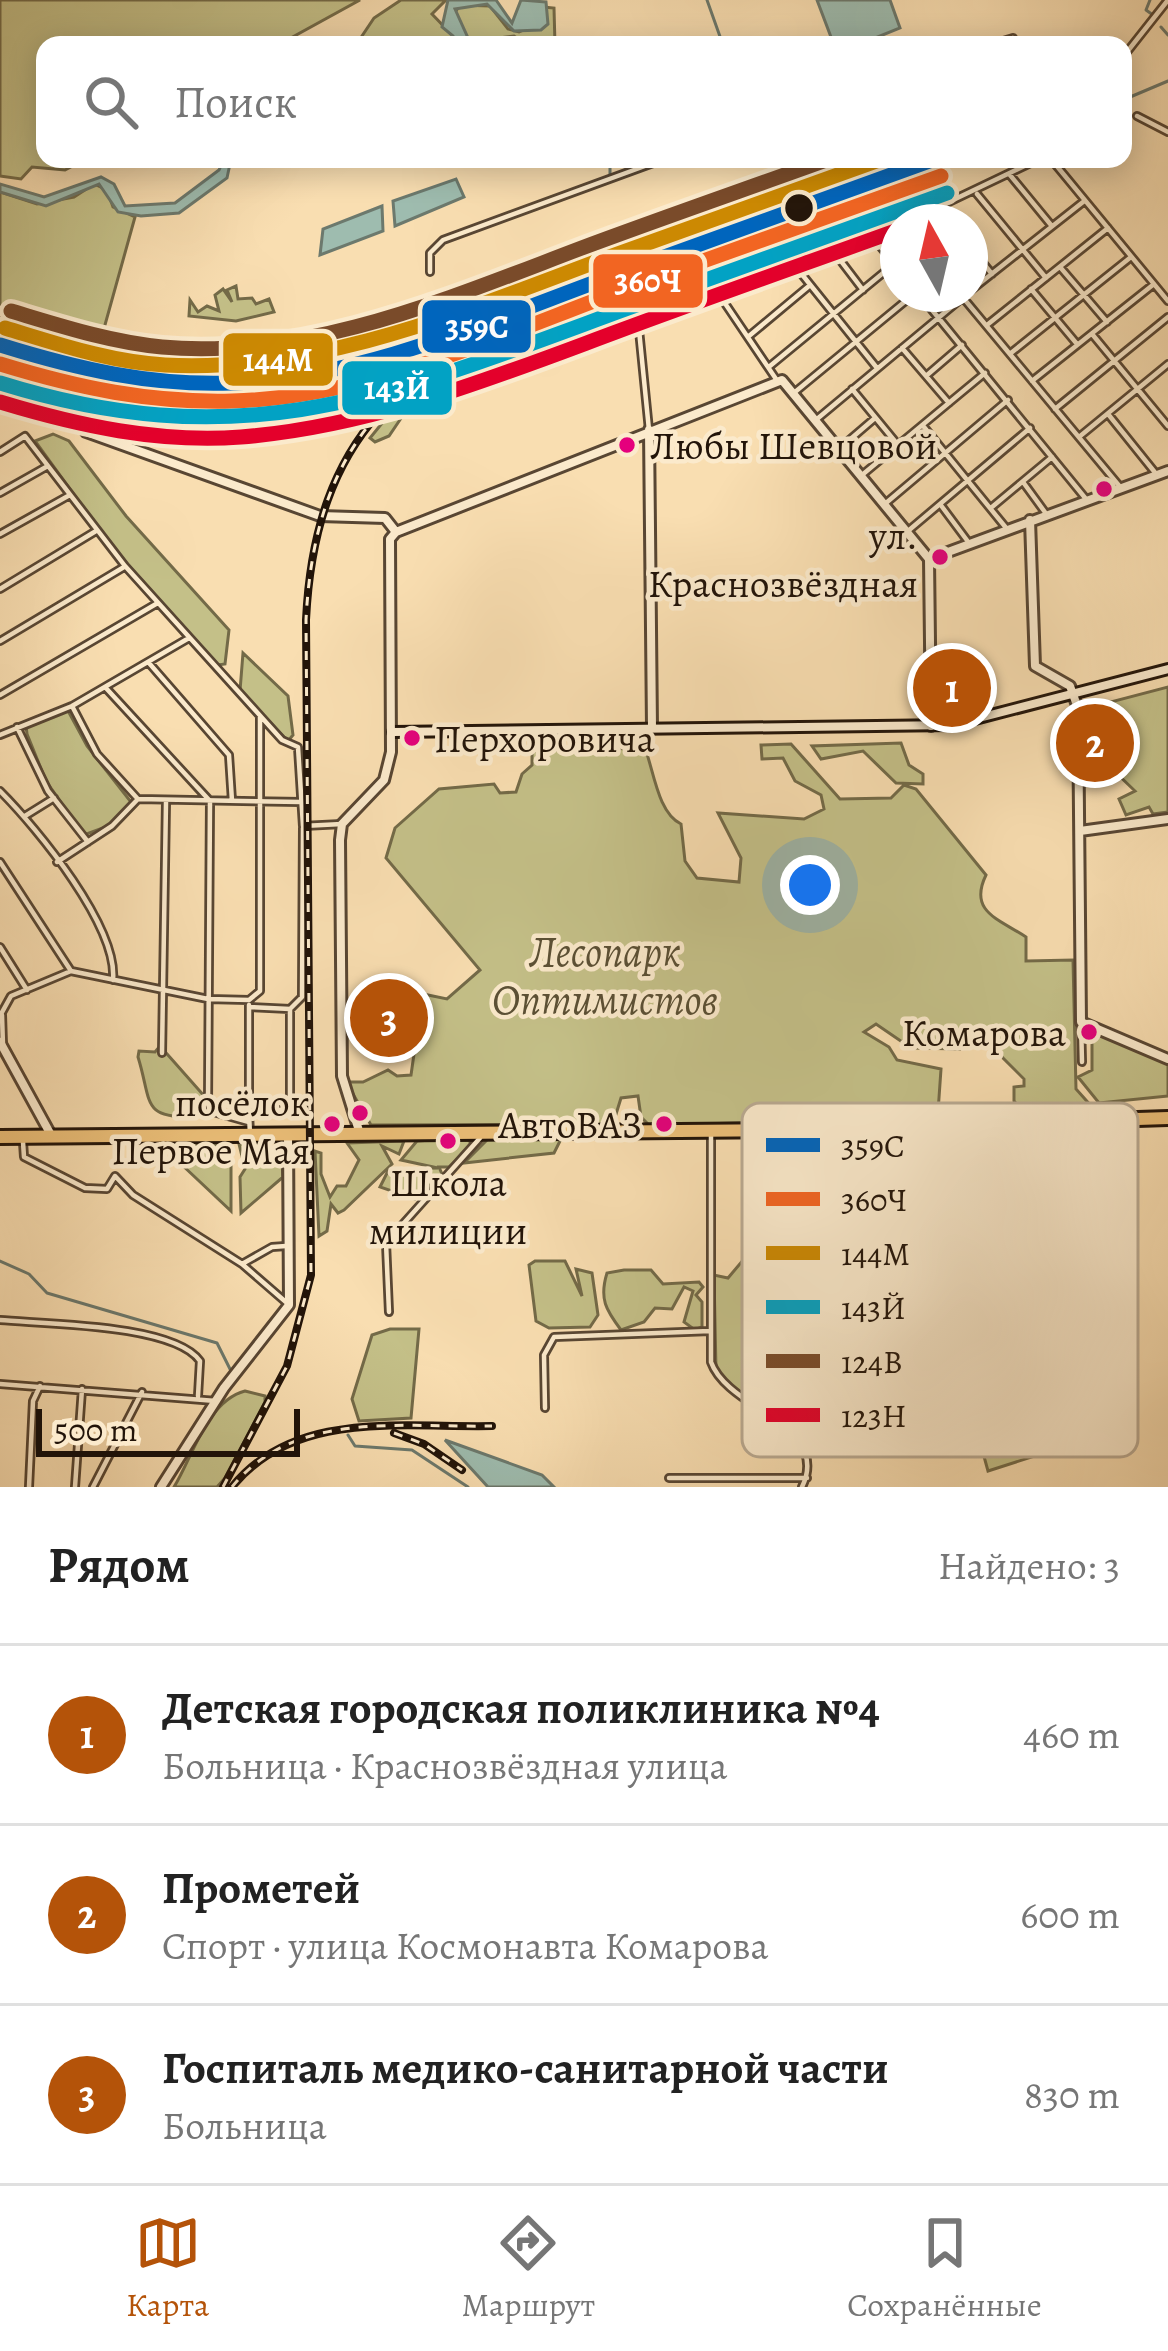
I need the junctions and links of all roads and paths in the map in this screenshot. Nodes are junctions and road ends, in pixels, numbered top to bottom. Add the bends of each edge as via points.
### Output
1 (1168, 1) edge
2 (1132, 46) edge
3 (1137, 116) dead end
4 (1168, 132) edge
5 (640, 168) edge
6 (1023, 168) edge
7 (1058, 168) edge
8 (1010, 175) junction
9 (976, 192) junction
10 (1085, 200) junction
11 (948, 204) edge
12 (1051, 225) junction
13 (1108, 228) junction
14 (880, 232) edge
15 (871, 235) junction
16 (880, 246) edge
17 (831, 248) junction
18 (1022, 250) junction
19 (1131, 257) junction
20 (792, 262) junction
21 (1060, 266) junction
22 (988, 269) edge
23 (430, 272) dead end
24 (992, 274) junction
25 (988, 277) edge
26 (880, 278) edge
27 (1046, 278) junction
28 (1154, 284) junction
29 (810, 285) junction
30 (1031, 289) junction
31 (716, 290) junction
32 (863, 290) junction
33 (1083, 295) junction
34 (1168, 301) edge
35 (894, 312) edge
36 (935, 312) edge
37 (944, 312) edge
38 (978, 312) edge
39 (833, 314) junction
40 (939, 316) junction
41 (1054, 317) junction
42 (1168, 317) edge
43 (1106, 322) junction
44 (987, 325) junction
45 (1092, 334) junction
46 (749, 336) junction
47 (856, 342) junction
48 (1077, 344) junction
49 (962, 345) junction
50 (902, 348) junction
51 (1011, 353) junction
52 (1114, 362) junction
53 (0, 363) edge
54 (1168, 364) edge
55 (770, 365) junction
56 (877, 368) junction
57 (30, 373) junction
58 (985, 373) junction
59 (926, 376) junction
60 (779, 380) junction
61 (1032, 381) junction
62 (852, 389) junction
63 (1137, 389) junction
64 (795, 392) junction
65 (1008, 400) junction
66 (949, 403) junction
67 (0, 404) edge
68 (1055, 409) junction
69 (1168, 412) edge
70 (1108, 414) junction
71 (1161, 417) junction
72 (875, 418) junction
73 (817, 419) junction
74 (922, 425) junction
75 (1168, 426) edge
76 (1030, 428) junction
77 (649, 430) junction
78 (1078, 437) junction
79 (898, 445) junction
80 (840, 448) junction
81 (0, 452) edge
82 (946, 452) junction
83 (1053, 456) junction
84 (46, 467) junction
85 (1168, 471) edge
86 (862, 475) junction
87 (1156, 475) junction
88 (969, 480) junction
89 (1023, 482) junction
90 (1121, 488) junction
91 (0, 493) edge
92 (68, 496) junction
93 (1087, 500) junction
94 (886, 503) junction
95 (939, 504) junction
96 (992, 507) junction
97 (1047, 515) junction
98 (1030, 520) junction
99 (1007, 529) junction
100 (96, 530) junction
101 (908, 531) junction
102 (396, 532) junction
103 (0, 534) edge
104 (969, 542) junction
105 (929, 559) junction
106 (125, 566) junction
107 (0, 589) edge
108 (158, 603) junction
109 (189, 638) junction
110 (0, 641) edge
111 (147, 662) junction
112 (1168, 669) edge
113 (105, 687) junction
114 (1076, 693) junction
115 (0, 694) edge
116 (72, 706) junction
117 (260, 717) junction
118 (931, 726) junction
119 (17, 727) junction
120 (652, 728) junction
121 (392, 733) junction
122 (0, 735) edge
123 (0, 791) edge
124 (54, 797) junction
125 (138, 799) junction
126 (210, 801) junction
127 (166, 802) junction
128 (232, 802) junction
129 (260, 802) junction
130 (301, 802) junction
131 (26, 816) junction
132 (1168, 819) edge
133 (342, 824) junction
134 (303, 826) junction
135 (1080, 830) junction
136 (88, 842) junction
137 (0, 862) edge
138 (57, 862) junction
139 (0, 947) edge
140 (71, 971) junction
141 (113, 980) junction
142 (27, 990) junction
143 (164, 990) junction
144 (208, 999) junction
145 (249, 1003) junction
146 (290, 1009) junction
147 (1, 1016) edge
148 (1081, 1022) junction
149 (1, 1044) edge
150 (162, 1053) dead end
151 (1168, 1059) edge
152 (1082, 1062) dead end
153 (250, 1123) junction
154 (358, 1127) junction
155 (742, 1130) edge
156 (711, 1131) junction
157 (482, 1132) junction
158 (303, 1133) junction
159 (281, 1134) junction
160 (0, 1136) edge
161 (23, 1136) junction
162 (52, 1136) junction
163 (288, 1154) junction
164 (289, 1246) junction
165 (242, 1264) junction
166 (289, 1305) junction
167 (389, 1312) dead end
168 (0, 1320) edge
169 (710, 1331) junction
170 (0, 1384) edge
171 (40, 1386) junction
172 (82, 1388) junction
173 (142, 1392) junction
174 (198, 1396) junction
175 (742, 1397) edge
176 (216, 1401) junction
177 (544, 1408) dead end
178 (807, 1457) edge
179 (669, 1478) dead end
180 (807, 1478) junction
181 (29, 1487) edge
182 (76, 1487) edge
183 (93, 1487) edge
184 (161, 1487) edge
185 (802, 1487) edge

1 - 2 street
3 - 4 street
5 - 23 street via 443,241 430,253
6 - 8 street
7 - 10 street
8 - 9 street
8 - 12 street
9 - 11 street
9 - 18 street
10 - 12 street
10 - 13 street
12 - 18 street
13 - 19 street
13 - 21 street
14 - 15 street
15 - 16 street
15 - 17 street
17 - 20 street
17 - 32 street
18 - 24 street
18 - 27 street
19 - 28 street
19 - 33 street
20 - 29 street
20 - 31 street
21 - 27 street
21 - 33 street
22 - 24 street
24 - 25 street
26 - 32 street
27 - 30 street
28 - 34 street
28 - 43 street
29 - 39 street
29 - 46 street
30 - 41 street
30 - 44 street
31 - 46 street
31 - 77 street via 668,306 639,330
32 - 39 street
33 - 41 street
33 - 43 street
35 - 47 street
36 - 40 street
37 - 40 street
38 - 44 street
39 - 47 street
39 - 55 street
40 - 49 street
40 - 50 street
41 - 48 street
41 - 51 street
42 - 52 street
43 - 45 street
44 - 51 street
45 - 48 street
45 - 52 street
46 - 55 street
47 - 56 street
47 - 64 street
48 - 61 street
49 - 58 street
49 - 59 street
50 - 56 street
50 - 59 street
51 - 61 street
52 - 63 street
52 - 68 street
53 - 57 street
54 - 63 street
55 - 60 street
56 - 62 street
57 - 67 street via 28,384
57 - 102 street via 51,385 86,432 320,516 385,518
58 - 65 street
58 - 66 street
59 - 66 street
60 - 64 street
60 - 77 street
61 - 68 street
62 - 72 street
62 - 73 street
63 - 70 street
63 - 71 street
64 - 73 street
65 - 76 street
65 - 82 street
66 - 74 street
68 - 78 street
69 - 71 street
70 - 78 street
70 - 87 street
71 - 75 street
72 - 79 street
72 - 80 street
73 - 80 street
74 - 79 street
74 - 82 street
76 - 83 street
76 - 88 street
77 - 102 street
77 - 120 street
78 - 90 street
79 - 86 street
80 - 86 street
81 - 84 street via 25,436
82 - 88 street
82 - 94 street
83 - 89 street
83 - 93 street
84 - 91 street
84 - 92 street
85 - 87 street
86 - 94 street
87 - 90 street
88 - 95 street
88 - 96 street
89 - 96 street
89 - 97 street
90 - 93 street
92 - 100 street
92 - 103 street
93 - 97 street
94 - 101 street
95 - 101 street
95 - 104 street
96 - 99 street
97 - 98 street
98 - 99 street
98 - 114 street via 1035,666
99 - 104 street
100 - 106 street
100 - 107 street
101 - 105 street
102 - 121 street
104 - 105 street
105 - 118 street
106 - 108 street
106 - 110 street
108 - 109 street
108 - 115 street
109 - 111 street
109 - 117 street
111 - 113 street
111 - 128 street via 229,755
112 - 114 street
113 - 116 street
113 - 126 street
114 - 118 street
114 - 135 street
116 - 119 street
116 - 125 street via 97,754
117 - 129 street
117 - 130 street via 301,751
118 - 120 street
119 - 122 street
119 - 124 street
120 - 121 street
121 - 133 street via 384,780
123 - 131 street
124 - 131 street
124 - 136 street
125 - 127 street
125 - 136 street
126 - 127 street
126 - 128 street
126 - 144 street
127 - 143 street
128 - 129 street
129 - 130 street
129 - 145 street via 260,992
130 - 134 street
131 - 138 street
132 - 135 street
133 - 134 street
133 - 154 street via 341,1076
134 - 146 street via 302,997
135 - 148 street
136 - 138 street
137 - 140 street
138 - 141 street via 110,945
139 - 142 street
140 - 141 street
140 - 142 street
141 - 143 street
142 - 147 street via 11,996
143 - 144 street
143 - 150 street
144 - 145 street
144 - 153 street via 210,1112
145 - 146 street
145 - 153 street
146 - 153 street via 290,1109
147 - 149 street
148 - 151 street
148 - 152 street
149 - 162 street
153 - 159 highway
153 - 162 highway
154 - 157 highway
154 - 158 highway
155 - 156 highway
156 - 157 highway
156 - 169 street
157 - 167 street via 386,1243
158 - 159 highway
158 - 163 street
159 - 163 street
160 - 161 highway
161 - 162 highway
161 - 165 street via 24,1157 99,1191 115,1176 133,1196
163 - 164 street
164 - 165 street
164 - 166 street
165 - 166 street
166 - 176 street
168 - 174 street via 132,1333 190,1350 200,1361
169 - 175 street via 719,1380
169 - 177 street via 554,1337 544,1355
170 - 171 street
171 - 172 street
171 - 181 street
172 - 173 street
172 - 182 street
173 - 174 street
173 - 183 street
174 - 176 street
176 - 184 street
178 - 180 street
179 - 180 street
180 - 185 street

